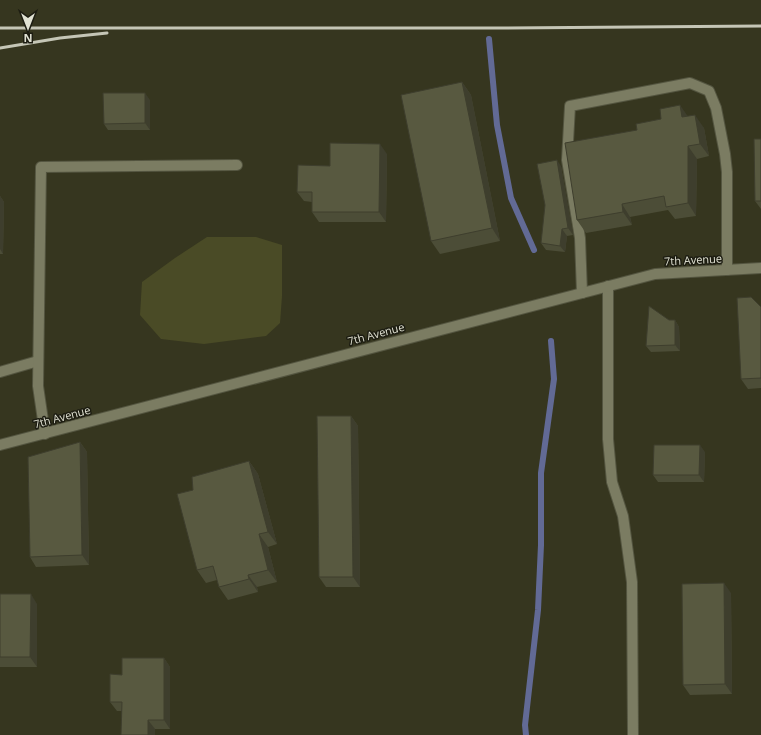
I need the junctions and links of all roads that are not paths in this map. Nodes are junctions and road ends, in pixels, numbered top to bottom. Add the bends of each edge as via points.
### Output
1 (237, 165) dead end
2 (761, 268) edge
3 (727, 270) junction
4 (608, 286) junction
5 (582, 293) junction
6 (38, 361) junction
7 (0, 372) edge
8 (45, 434) junction
9 (0, 445) edge
10 (633, 735) edge

1 - 6 street via 41,167
2 - 3 street, 7th Avenue
3 - 4 street, 7th Avenue via 655,274
3 - 5 street via 725,154 716,108 709,91 690,83 570,106 567,160 580,238
4 - 5 street, 7th Avenue
4 - 10 street via 608,439 612,482 623,516 632,582
5 - 8 street, 7th Avenue
6 - 7 street
6 - 8 street via 38,386
8 - 9 street, 7th Avenue

